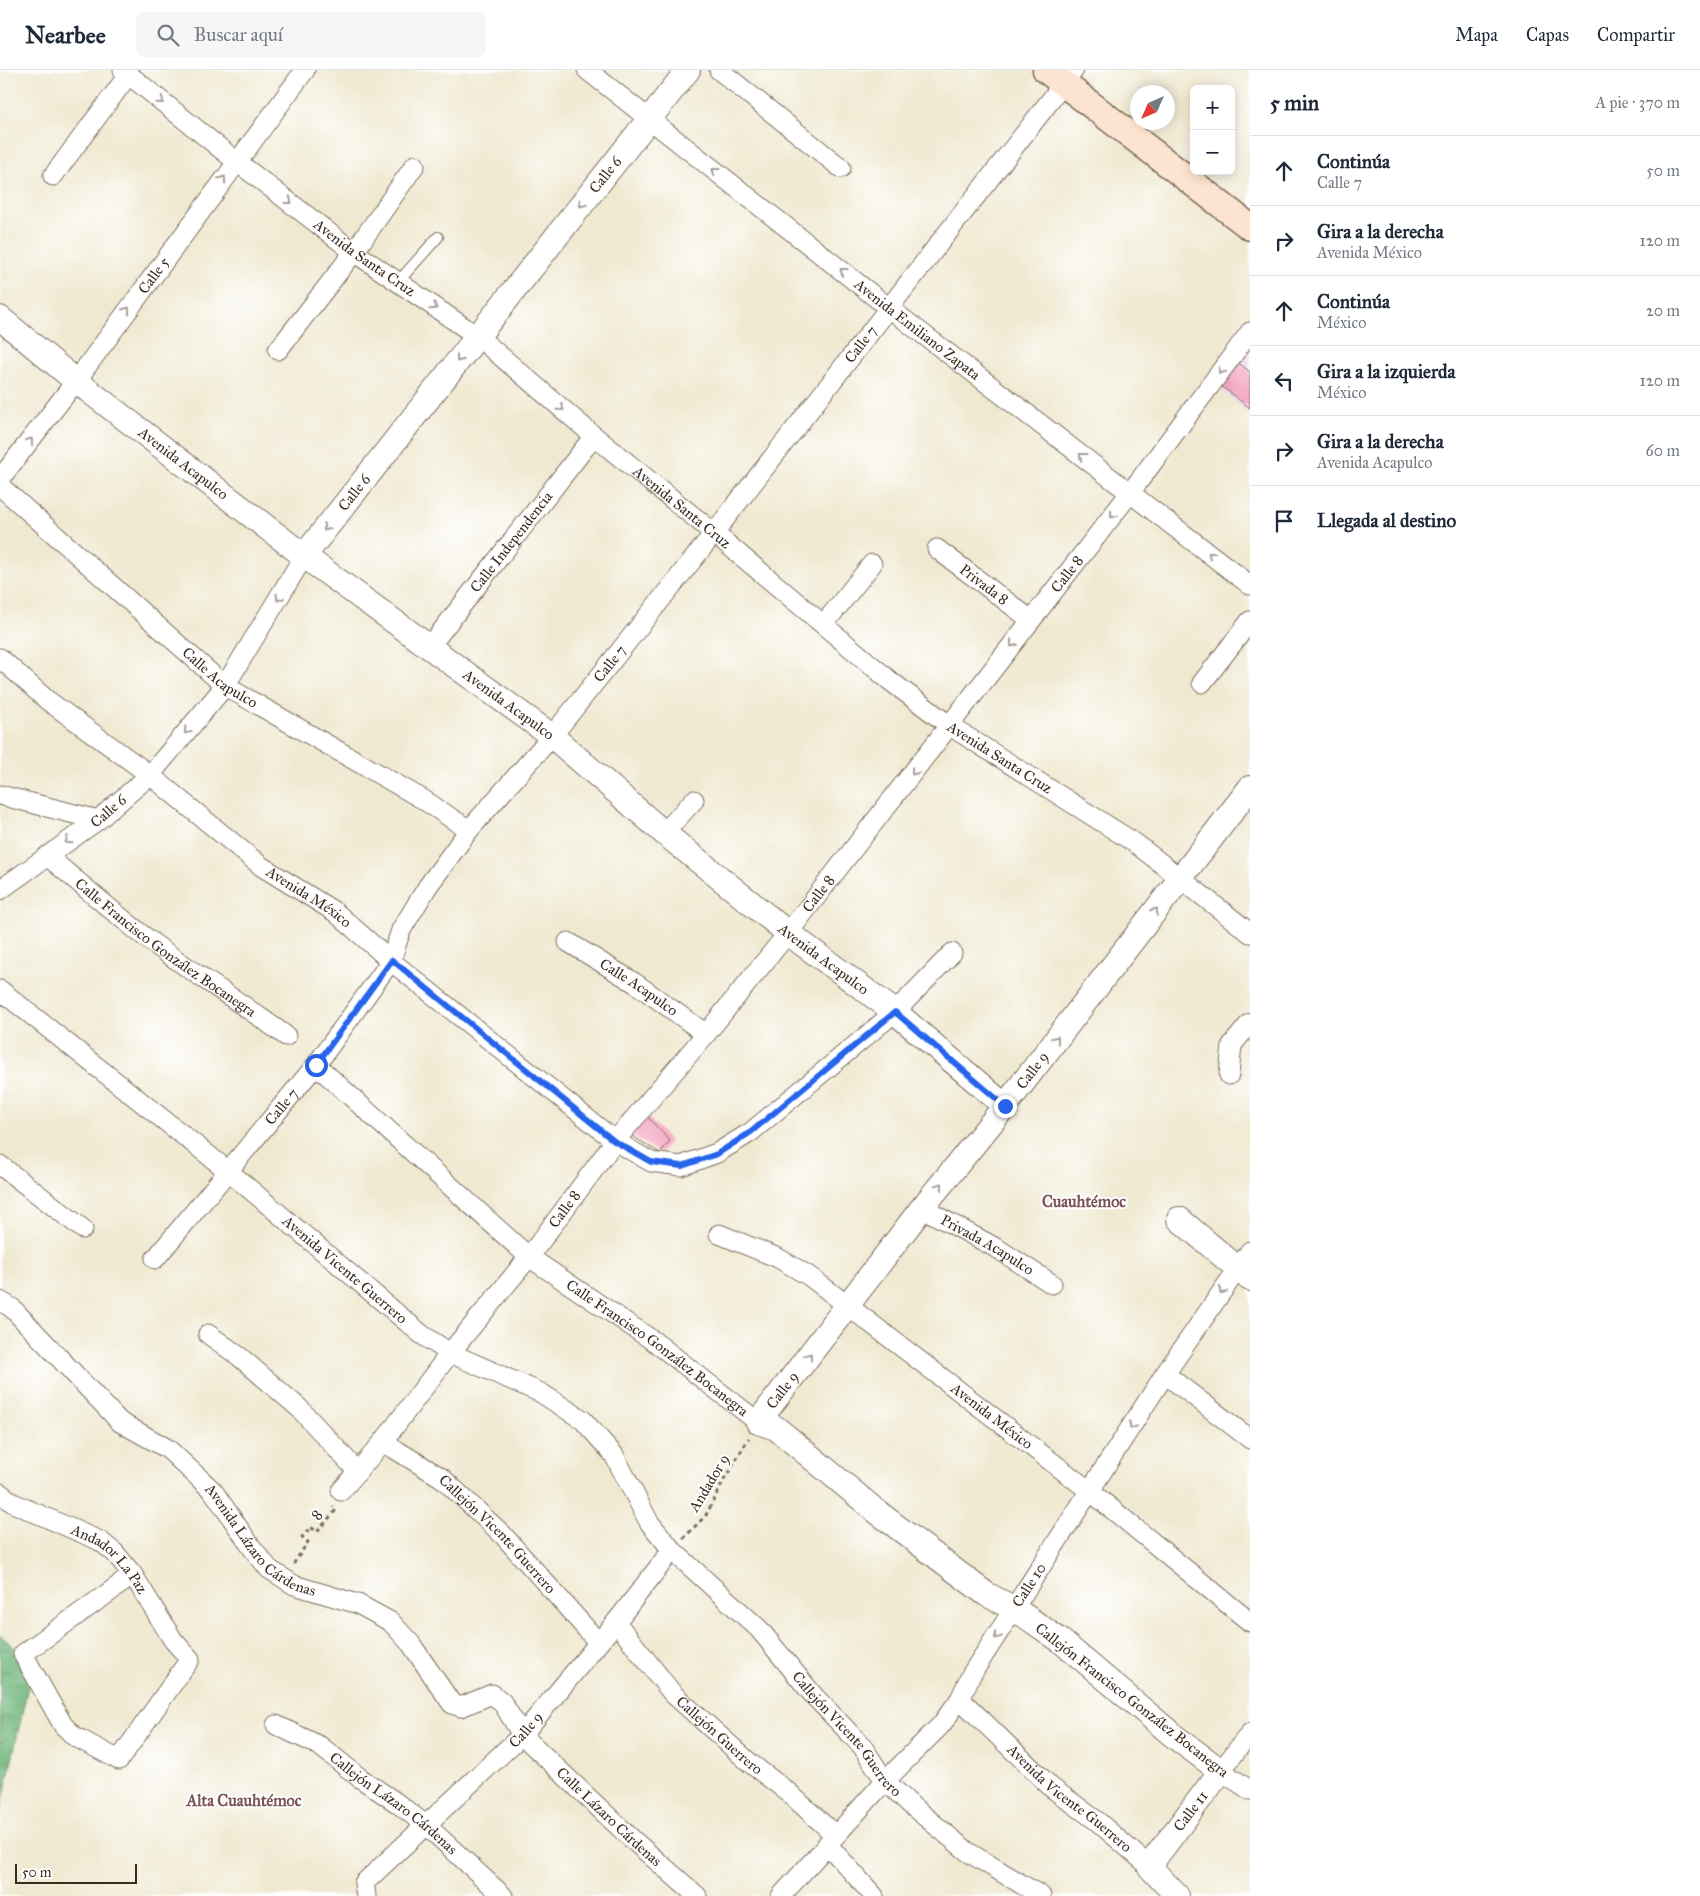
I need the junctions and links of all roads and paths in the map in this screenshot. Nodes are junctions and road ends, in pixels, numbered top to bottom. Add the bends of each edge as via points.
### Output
1 (305, 70) edge
2 (587, 70) edge
3 (688, 70) edge
4 (719, 70) edge
5 (126, 72) edge
6 (1065, 73) edge
7 (649, 119) junction
8 (236, 161) junction
9 (1190, 164) edge
10 (415, 165) dead end
11 (841, 168) dead end
12 (1205, 175) edge
13 (53, 176) dead end
14 (1250, 210) edge
15 (1250, 227) edge
16 (438, 237) dead end
17 (354, 252) junction
18 (398, 282) junction
19 (889, 308) junction
20 (0, 318) edge
21 (1250, 332) edge
22 (477, 336) junction
23 (278, 350) dead end
24 (76, 380) junction
25 (594, 436) junction
26 (0, 479) edge
27 (0, 486) edge
28 (1130, 493) junction
29 (714, 533) junction
30 (937, 549) dead end
31 (304, 556) junction
32 (872, 564) dead end
33 (1250, 585) edge
34 (1032, 620) junction
35 (1250, 621) edge
36 (824, 624) junction
37 (430, 646) junction
38 (0, 658) edge
39 (1202, 683) dead end
40 (225, 686) junction
41 (950, 726) junction
42 (552, 736) junction
43 (150, 775) junction
44 (1250, 788) edge
45 (0, 795) edge
46 (694, 800) dead end
47 (98, 820) junction
48 (469, 830) junction
49 (664, 833) junction
50 (47, 856) junction
51 (1180, 879) junction
52 (0, 890) edge
53 (788, 933) junction
54 (1250, 933) edge
55 (568, 942) dead end
56 (952, 952) dead end
57 (392, 960) junction
58 (0, 990) edge
59 (895, 1012) junction
60 (1250, 1023) edge
61 (706, 1034) junction
62 (286, 1036) dead end
63 (316, 1065) junction
64 (1229, 1075) dead end
65 (1005, 1106) junction
66 (614, 1141) junction
67 (0, 1165) edge
68 (227, 1170) junction
69 (922, 1208) junction
70 (1179, 1219) dead end
71 (83, 1229) dead end
72 (719, 1234) dead end
73 (529, 1257) junction
74 (155, 1259) dead end
75 (1246, 1266) edge
76 (1052, 1284) dead end
77 (0, 1301) edge
78 (848, 1305) junction
79 (208, 1334) dead end
80 (450, 1353) junction
81 (1165, 1374) junction
82 (758, 1422) junction
83 (1250, 1439) edge
84 (383, 1442) junction
85 (358, 1472) junction
86 (341, 1491) joint
87 (1091, 1492) junction
88 (0, 1493) edge
89 (672, 1550) junction
90 (269, 1569) junction
91 (133, 1575) junction
92 (1015, 1609) junction
93 (616, 1622) junction
94 (1250, 1622) edge
95 (598, 1642) junction
96 (960, 1699) junction
97 (276, 1725) dead end
98 (1250, 1733) edge
99 (522, 1735) junction
100 (1221, 1771) junction
101 (886, 1781) junction
102 (1250, 1790) edge
103 (427, 1826) junction
104 (831, 1840) junction
105 (1150, 1866) junction
106 (365, 1894) edge
107 (503, 1896) edge
108 (697, 1896) edge
109 (781, 1896) edge
110 (874, 1896) edge
111 (1041, 1896) edge
112 (1177, 1896) edge

1 - 8 street, Calle 5
2 - 7 street, Avenida Emiliano Zapata
3 - 7 street, Calle 6
4 - 11 street
5 -> 8 street, Avenida Santa Cruz
5 - 13 street
6 - 9 main road
6 - 15 main road
6 - 19 street, Calle 7
19 -> 7 street, Avenida Emiliano Zapata
7 -> 22 street, Calle 6
8 -> 17 street, Avenida Santa Cruz
24 -> 8 street, Calle 5
10 - 17 street
12 - 14 main road
16 - 18 lane
17 - 18 street, Avenida Santa Cruz
17 - 23 street
18 -> 22 street, Avenida Santa Cruz
28 -> 19 street, Avenida Emiliano Zapata
19 - 29 street, Calle 7
20 - 24 street, Avenida Acapulco
21 -> 28 street, Calle 8
22 -> 25 street, Avenida Santa Cruz
22 -> 31 street, Calle 6
26 -> 24 street, Calle 5
24 - 31 street, Avenida Acapulco
25 - 29 street, Avenida Santa Cruz
25 - 37 street, Calle Independencia
27 - 40 street, Calle Acapulco
33 -> 28 street, Avenida Emiliano Zapata
28 -> 34 street, Calle 8
29 - 36 street, Avenida Santa Cruz
29 - 42 street, Calle 7
30 - 34 street, Privada 8
31 - 37 street, Avenida Acapulco
31 -> 40 street, Calle 6
32 - 36 street
34 -> 41 street, Calle 8
35 - 39 street
36 - 41 street, Avenida Santa Cruz via 889,680
37 - 42 street, Avenida Acapulco
38 - 43 street, Avenida México via 47,700
40 -> 43 street, Calle 6
40 - 48 street, Calle Acapulco via 424,800
41 - 51 street, Avenida Santa Cruz via 1135,843
41 -> 53 street, Calle 8
42 - 48 street, Calle 7
42 - 49 street, Avenida Acapulco
43 - 47 street, Calle 6
43 - 57 street, Avenida México via 260,866 334,912
44 - 51 street, Calle 9
45 - 47 street
46 - 49 street
47 -> 50 street, Calle 6
48 - 57 street, Calle 7 via 401,930
49 - 53 street, Avenida Acapulco
50 - 52 street, Calle 6
50 - 62 street, Calle Francisco González Bocanegra via 149,940
51 - 54 street, Avenida Santa Cruz
65 -> 51 street, Calle 9
53 - 59 street, Avenida Acapulco
53 - 61 street, Calle 8
55 - 61 street, Calle Acapulco via 635,983
56 - 59 street
57 - 63 street, Calle 7
57 - 66 street, Avenida México
58 - 68 street, Avenida Vicente Guerrero
59 - 65 street, Avenida Acapulco
59 - 66 street, Avenida México via 751,1132 717,1154 682,1166 651,1162
60 - 64 street via 1232,1045
61 - 66 street, Calle 8
63 - 68 street, Calle 7
63 - 73 street, Calle Francisco González Bocanegra
69 -> 65 street, Calle 9
66 - 73 street, Calle 8
67 - 71 street
68 - 74 street, Calle 7
68 - 80 street, Avenida Vicente Guerrero via 421,1334
69 - 76 street, Privada Acapulco via 998,1249
69 - 78 street, Calle 9
70 - 75 street
72 - 78 street, Avenida México via 778,1258
73 - 80 street, Calle 8
73 - 82 street, Calle Francisco González Bocanegra via 655,1342
75 -> 81 street, Calle 10
77 - 90 street, Avenida Lázaro Cárdenas via 12,1308 120,1422 168,1449 213,1490
82 -> 78 street, Calle 9
78 - 87 street, Avenida México
79 - 85 street via 299,1408
80 - 84 street, Calle 8
80 - 89 street, Avenida Vicente Guerrero via 541,1393 583,1420 614,1455 649,1522
81 - 83 street
81 -> 87 street, Calle 10
82 - 89 path, Andador 9 via 706,1515
82 - 92 street, Calle Francisco González Bocanegra via 776,1428 884,1517 986,1594
84 - 85 street, Calle 8
84 - 95 street, Callejón Vicente Guerrero via 442,1478 503,1535
85 - 86 street, Calle 8
86 - 90 path, 8 via 330,1504 336,1510 317,1532 310,1527 302,1537 308,1542 294,1563 276,1556
87 - 92 street, Calle 10
87 - 94 street, Avenida México
88 - 91 street, Andador La Paz via 13,1503 100,1541
89 - 93 street, Calle 9
89 - 101 street, Callejón Vicente Guerrero via 759,1629 814,1696 862,1746
90 - 99 street, Avenida Lázaro Cárdenas via 294,1585 358,1604 391,1622 411,1644 452,1704 461,1706 492,1694 502,1702
91 - 91 street, Andador La Paz via 173,1640 190,1659 119,1760 74,1736 63,1725 23,1654
92 -> 96 street, Calle 10 via 971,1675
92 - 100 street, Callejón Francisco González Bocanegra via 1061,1641 1175,1737
93 - 95 street, Calle 9
93 - 104 street, Callejón Guerrero via 673,1694
95 - 99 street, Calle 9
96 - 101 street, Calle 10 via 941,1725
96 - 105 street, Avenida Vicente Guerrero via 1052,1788
97 - 103 street, Callejón Lázaro Cárdenas via 320,1746
98 - 100 street, Calle 11
99 - 103 street, Calle 9
99 - 108 street, Calle Lázaro Cárdenas
100 - 102 street, Callejón Francisco González Bocanegra
100 - 105 street, Calle 11
101 - 104 street, Calle 10
101 - 111 street, Callejón Vicente Guerrero via 968,1852
103 - 106 street, Calle 9 via 364,1884
103 - 107 street, Callejón Lázaro Cárdenas
104 - 109 street, Calle 10
104 - 110 street, Callejón Guerrero
105 - 112 street, Avenida Vicente Guerrero

